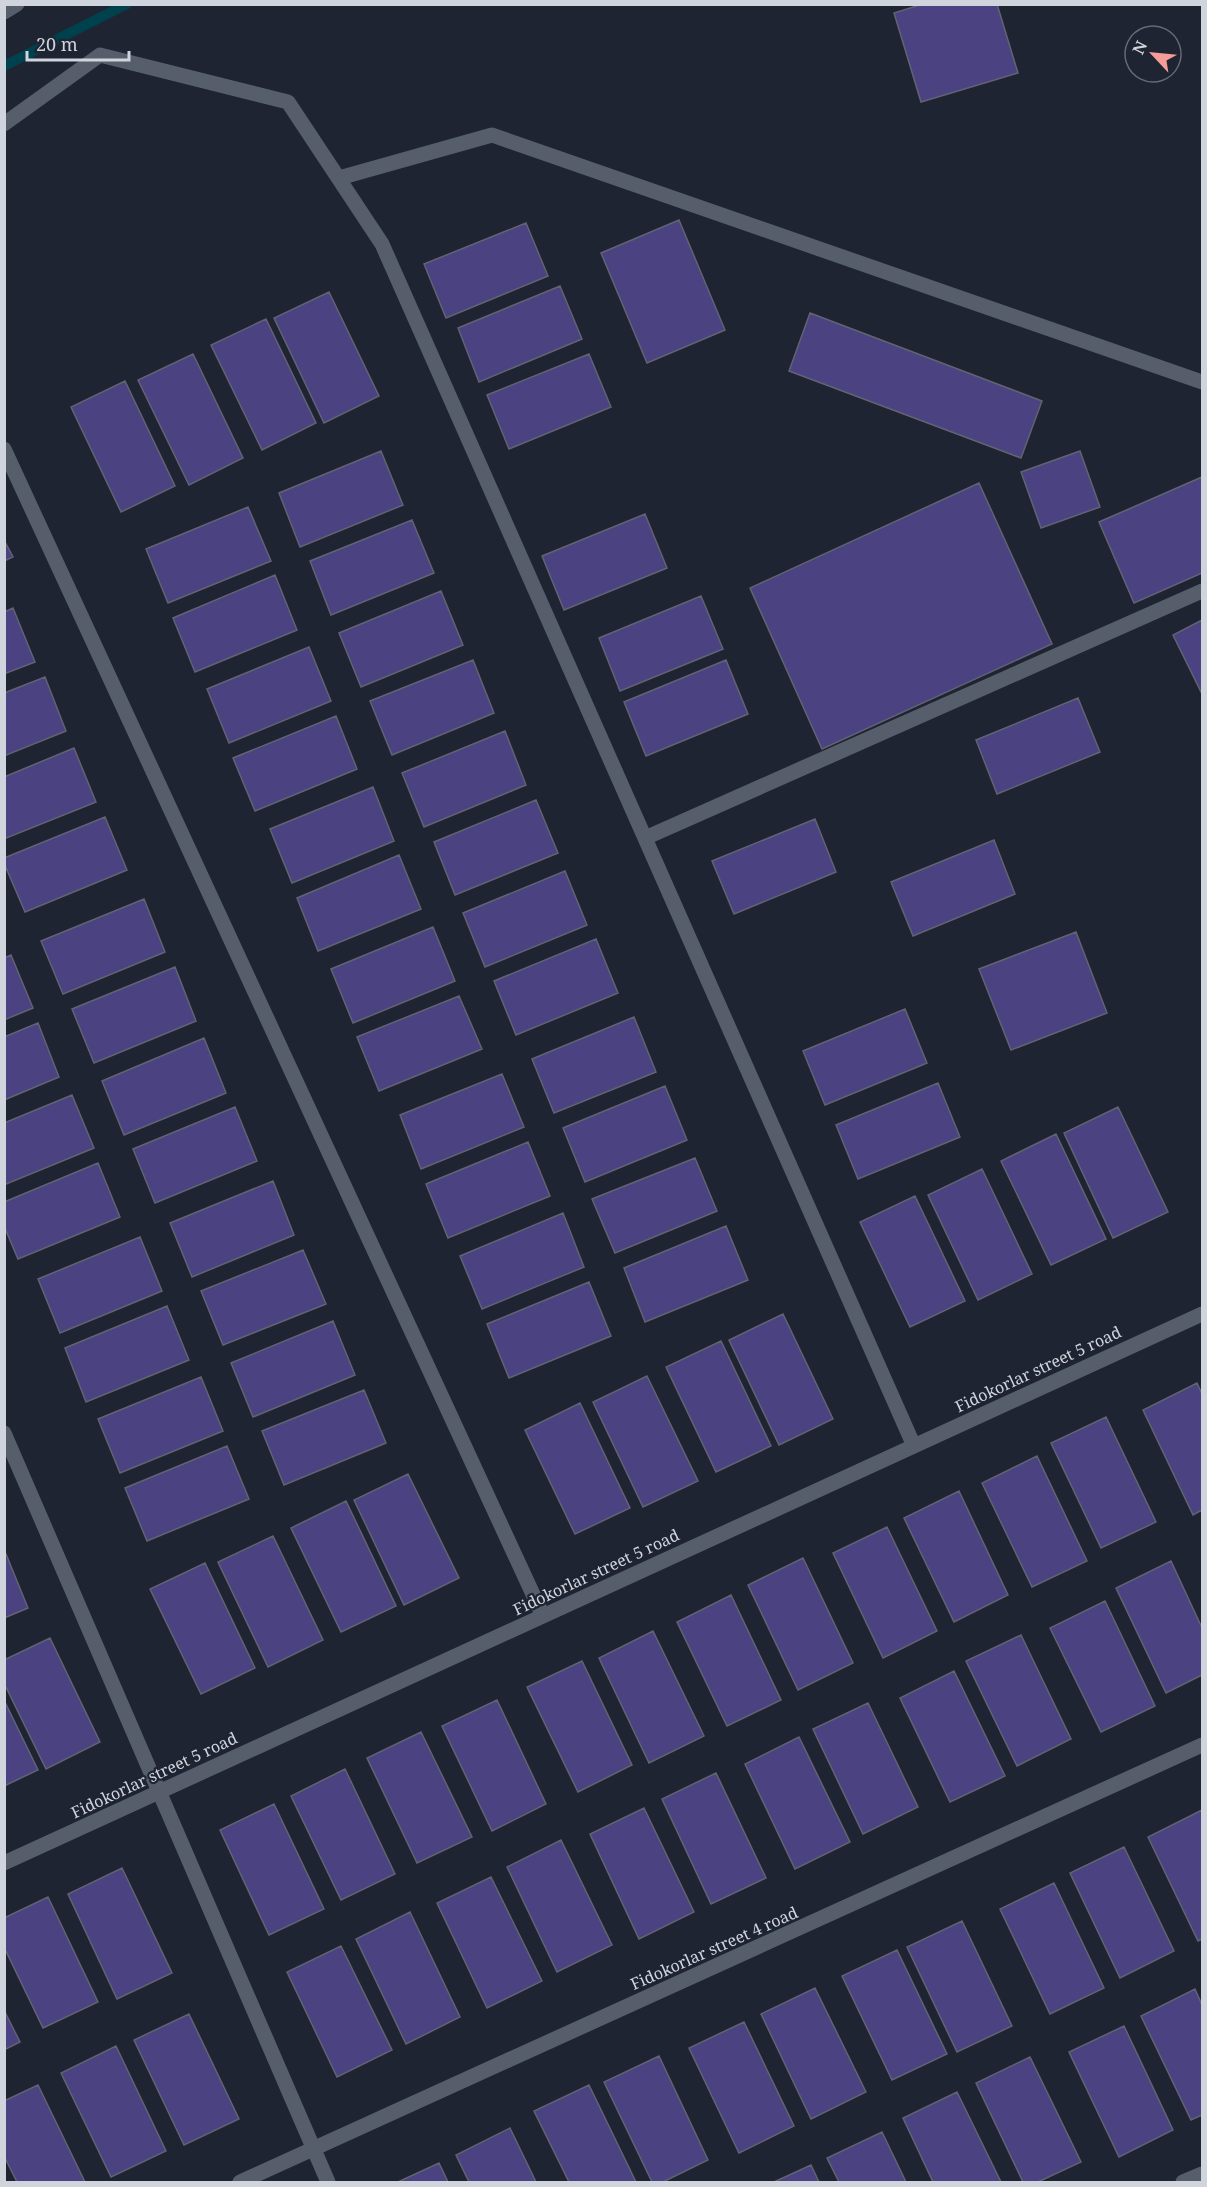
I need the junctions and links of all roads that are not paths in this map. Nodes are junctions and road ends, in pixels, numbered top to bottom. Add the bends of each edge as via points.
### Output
1 (17, 4) edge
2 (4, 12) edge
3 (4, 124) edge
4 (339, 178) junction
5 (1203, 382) edge
6 (4, 448) edge
7 (1203, 591) edge
8 (645, 838) junction
9 (1203, 1314) edge
10 (4, 1432) edge
11 (914, 1446) junction
12 (543, 1616) junction
13 (1203, 1745) edge
14 (160, 1792) junction
15 (4, 1863) edge
16 (314, 2149) junction
17 (1203, 2174) edge
18 (240, 2182) edge
19 (328, 2182) edge
20 (1183, 2182) edge

1 - 2 street
3 - 4 street via 100,55 288,102
4 - 5 street via 492,135
4 - 8 street via 382,244
6 - 12 street
7 - 8 street
8 - 11 street
9 - 11 street, Fidokorlar street 5 road
10 - 14 street
11 - 12 street, Fidokorlar street 5 road
12 - 14 street, Fidokorlar street 5 road
13 - 16 street, Fidokorlar street 4 road
14 - 15 street, Fidokorlar street 5 road
14 - 16 street
16 - 18 street, Fidokorlar street 4 road
16 - 19 street
17 - 20 street

